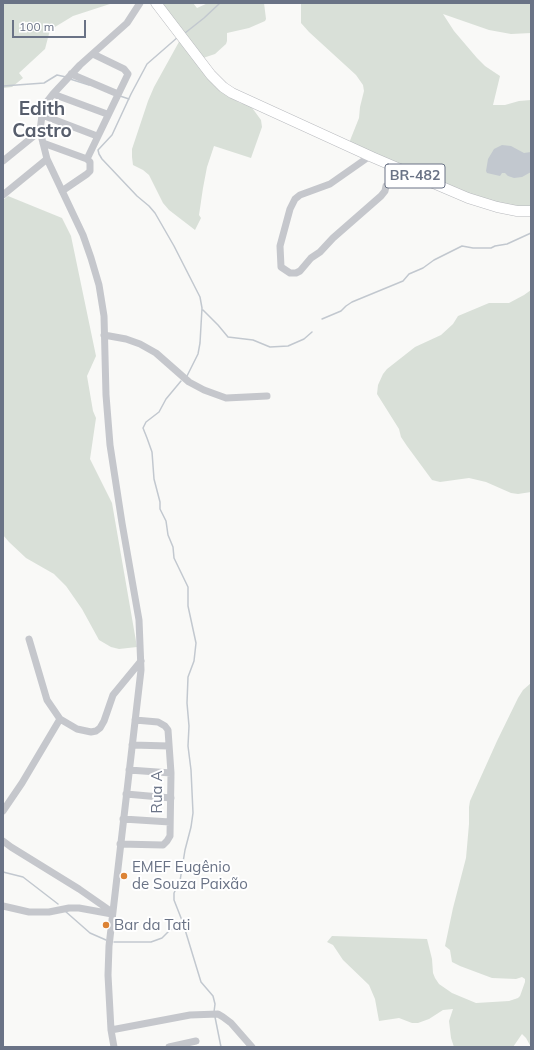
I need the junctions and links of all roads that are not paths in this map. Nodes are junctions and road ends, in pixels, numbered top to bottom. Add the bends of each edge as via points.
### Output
1 (140, 3) edge
2 (156, 3) edge
3 (93, 54) junction
4 (71, 74) junction
5 (53, 94) junction
6 (118, 94) junction
7 (108, 114) junction
8 (42, 115) junction
9 (40, 131) junction
10 (97, 136) junction
11 (43, 143) junction
12 (370, 156) junction
13 (47, 159) junction
14 (87, 159) junction
15 (3, 161) edge
16 (386, 186) dead end
17 (62, 191) junction
18 (3, 195) edge
19 (531, 211) edge
20 (104, 335) junction
21 (267, 396) dead end
22 (29, 639) dead end
23 (141, 661) junction
24 (60, 719) junction
25 (135, 720) junction
26 (132, 745) junction
27 (169, 746) junction
28 (129, 770) junction
29 (171, 773) junction
30 (126, 794) junction
31 (171, 798) junction
32 (3, 811) edge
33 (123, 819) junction
34 (170, 822) junction
35 (3, 841) edge
36 (120, 844) junction
37 (3, 906) edge
38 (112, 913) junction
39 (111, 1030) junction
40 (196, 1041) dead end
41 (114, 1047) edge
42 (168, 1047) edge
43 (252, 1047) edge

1 - 3 street via 128,23
2 - 12 highway, BR-482 via 210,75 223,87
3 - 4 street
3 - 6 street via 127,71
4 - 5 street
4 - 6 street
5 - 7 street
5 - 8 street via 46,103
6 - 7 street
7 - 10 street
8 - 9 street
8 - 10 street
9 - 11 street
9 - 15 street
10 - 14 street
11 - 13 street
11 - 14 street
12 - 16 street via 330,184 295,199 280,246 281,267 290,273 300,271 332,238 381,196
12 - 19 highway, BR-482 via 482,203 509,210
13 - 17 street
13 - 18 street
14 - 17 street via 90,162 90,171
17 - 20 street via 83,235 99,285
20 - 21 street via 140,344 156,353 189,382 204,390 226,398
20 - 23 street via 110,445 140,620
22 - 24 street via 47,700
23 - 24 street via 113,694 104,721 96,731 78,729
23 - 25 street
24 - 32 street
25 - 26 street
25 - 27 street, Rua A via 158,722 165,726 168,730
26 - 27 street
26 - 28 street
27 - 29 street, Rua A
28 - 29 street
28 - 30 street
29 - 31 street, Rua A
30 - 31 street
30 - 33 street
31 - 34 street, Rua A
33 - 34 street
33 - 36 street
34 - 36 street, Rua A via 170,836 163,845
35 - 38 street
36 - 38 street
37 - 38 street via 30,912 79,908
38 - 39 street via 108,975
39 - 41 street
39 - 43 street via 190,1015 214,1014 223,1016 231,1022
40 - 42 street

